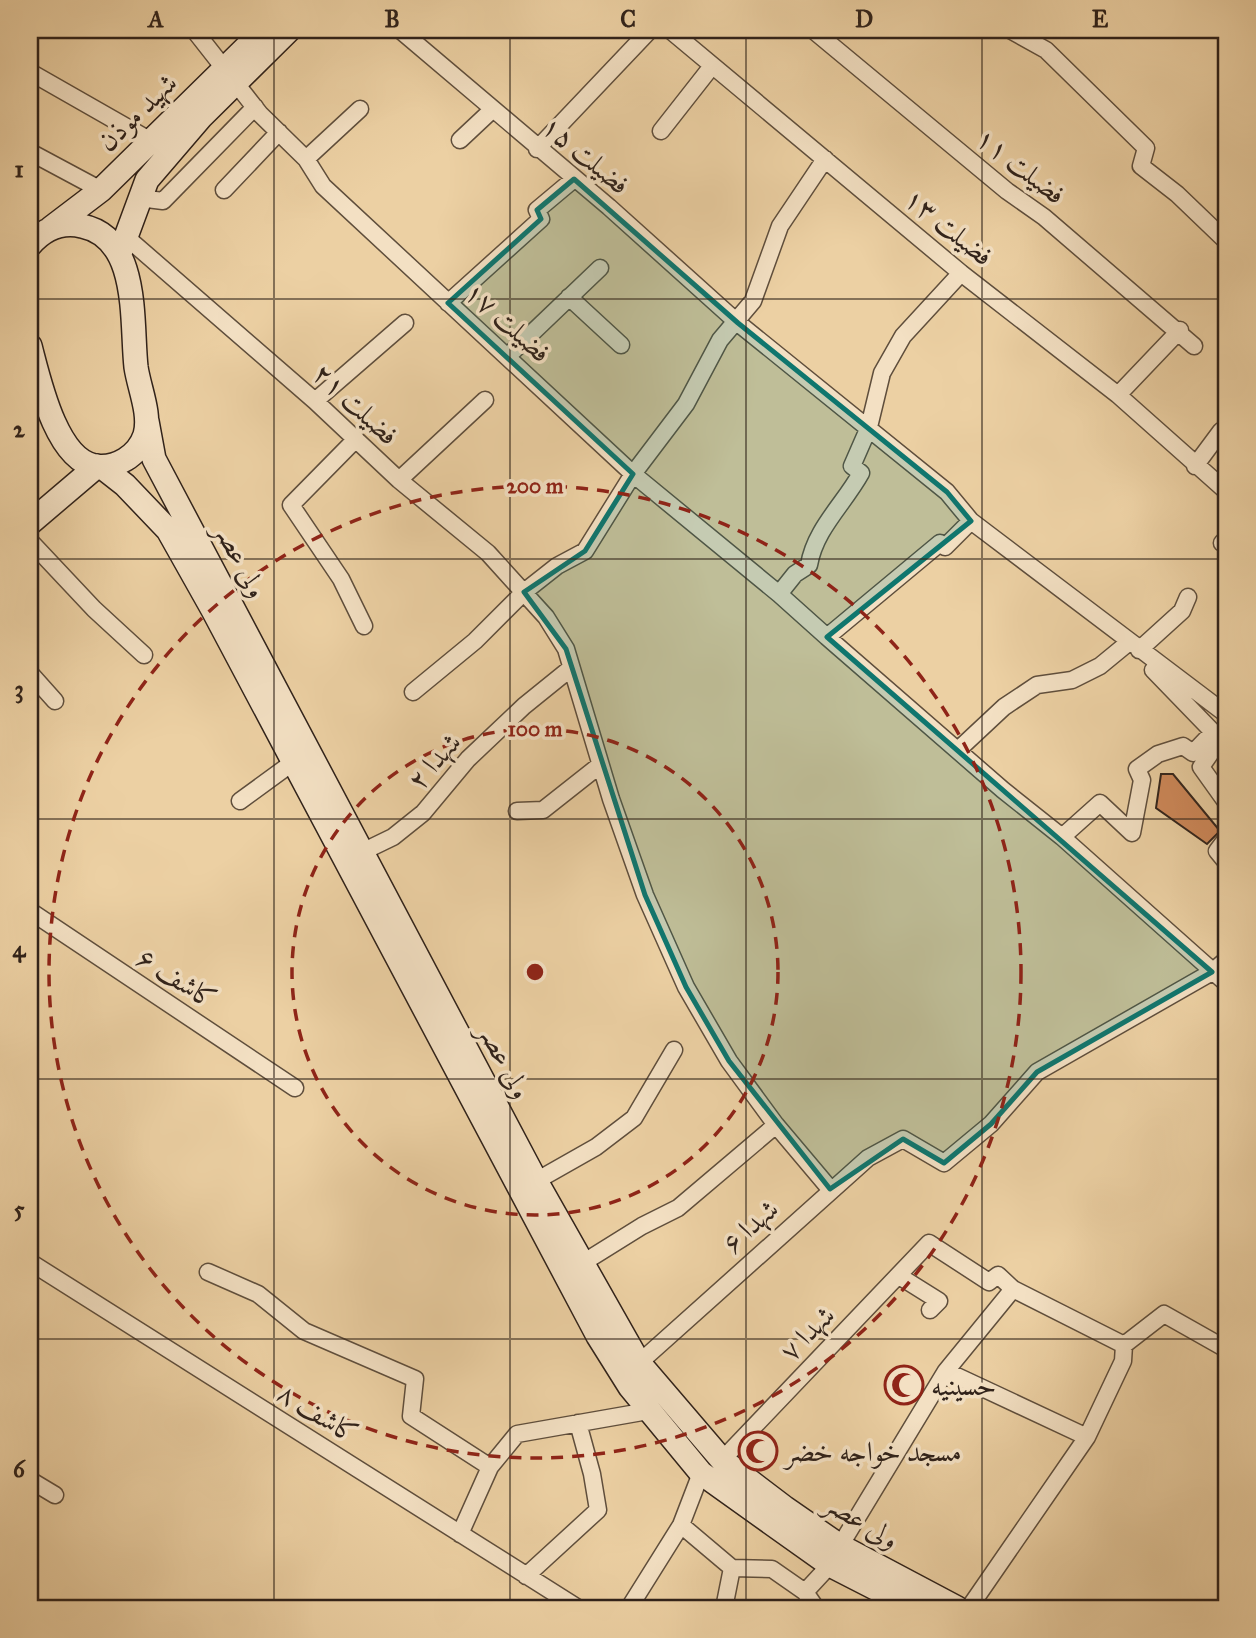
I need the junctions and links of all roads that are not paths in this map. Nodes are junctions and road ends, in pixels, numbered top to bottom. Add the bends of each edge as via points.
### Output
1 (194, 30) edge
2 (264, 30) edge
3 (289, 30) edge
4 (400, 30) edge
5 (650, 30) edge
6 (670, 30) edge
7 (813, 30) edge
8 (1010, 30) edge
9 (712, 66) junction
10 (30, 72) edge
11 (230, 76) junction
12 (255, 107) junction
13 (360, 109) dead end
14 (492, 110) junction
15 (661, 131) dead end
16 (279, 132) junction
17 (460, 140) dead end
18 (151, 141) junction
19 (537, 149) junction
20 (30, 152) edge
21 (306, 159) junction
22 (825, 159) junction
23 (574, 179) junction
24 (101, 190) junction
25 (224, 190) dead end
26 (139, 198) junction
27 (36, 235) edge
28 (1224, 235) edge
29 (123, 244) junction
30 (600, 268) dead end
31 (961, 272) junction
32 (569, 297) junction
33 (448, 303) junction
34 (405, 323) dead end
35 (737, 323) junction
36 (1180, 330) junction
37 (621, 345) dead end
38 (30, 346) edge
39 (1194, 346) dead end
40 (508, 356) junction
41 (1118, 395) junction
42 (485, 400) dead end
43 (316, 401) junction
44 (147, 421) junction
45 (869, 426) junction
46 (1226, 436) edge
47 (356, 439) junction
48 (99, 466) junction
49 (1195, 466) junction
50 (633, 474) junction
51 (399, 480) junction
52 (66, 489) junction
53 (1226, 491) edge
54 (133, 494) junction
55 (971, 521) junction
56 (30, 523) edge
57 (30, 541) edge
58 (524, 592) junction
59 (779, 594) junction
60 (1188, 597) dead end
61 (364, 626) dead end
62 (828, 637) junction
63 (1130, 643) junction
64 (144, 655) dead end
65 (571, 668) junction
66 (30, 673) edge
67 (413, 692) dead end
68 (55, 701) dead end
69 (1226, 714) edge
70 (1226, 730) edge
71 (958, 750) junction
72 (292, 763) junction
73 (600, 765) junction
74 (240, 801) dead end
75 (1226, 802) edge
76 (517, 811) dead end
77 (1062, 837) junction
78 (1226, 839) edge
79 (353, 857) junction
80 (1226, 862) edge
81 (30, 911) edge
82 (1226, 960) edge
83 (1212, 972) junction
84 (1226, 982) edge
85 (674, 1050) dead end
86 (295, 1088) dead end
87 (776, 1125) junction
88 (536, 1181) junction
89 (830, 1189) junction
90 (30, 1262) edge
91 (581, 1264) junction
92 (208, 1272) dead end
93 (899, 1276) junction
94 (1013, 1289) junction
95 (930, 1310) dead end
96 (1226, 1349) edge
97 (1124, 1353) junction
98 (639, 1363) junction
99 (946, 1371) junction
100 (648, 1411) junction
101 (579, 1423) junction
102 (1087, 1437) junction
103 (722, 1460) junction
104 (490, 1467) junction
105 (701, 1473) junction
106 (30, 1480) edge
107 (55, 1495) dead end
108 (681, 1525) junction
109 (460, 1534) junction
110 (835, 1555) junction
111 (732, 1568) junction
112 (526, 1576) junction
113 (805, 1592) junction
114 (578, 1608) edge
115 (629, 1608) edge
116 (724, 1608) edge
117 (816, 1608) edge
118 (914, 1608) edge
119 (957, 1608) edge
120 (969, 1608) edge

1 - 11 street, فضیلت ۱۷
2 - 11 main road, شهید موذن
3 - 11 main road, شهید موذن
4 - 14 street, فضیلت ۱۵
5 - 19 street
6 - 9 street, فضیلت ۱۳
7 - 36 street, فضیلت ۱۱
8 - 28 street via 1046,50 1146,148 1141,166
9 - 15 street
9 - 22 street, فضیلت ۱۳
10 - 18 street
11 - 12 street, فضیلت ۱۷
11 - 18 main road, شهید موذن
11 - 26 main road, شهید موذن via 147,180
12 - 16 street, فضیلت ۱۷
12 - 26 street via 163,201
13 - 21 street
14 - 17 street
14 - 19 street, فضیلت ۱۵
16 - 21 street, فضیلت ۱۷
16 - 25 street
18 - 24 main road, شهید موذن
19 - 23 street, فضیلت ۱۵
20 - 24 street
21 - 33 street, فضیلت ۱۷ via 323,186
22 - 31 street, فضیلت ۱۳
22 - 35 street via 780,226 753,301
23 - 33 street via 537,210 541,219
23 - 35 street, فضیلت ۱۵
24 - 27 main road, شهید موذن
26 - 29 main road, شهید موذن
27 - 29 main road via 75,224
29 - 43 street, فضیلت ۲۱
29 - 44 main road, ولی عصر
30 - 32 street
31 - 41 street, فضیلت ۱۳
31 - 45 street via 892,355 882,373
32 - 37 street
32 - 40 street
33 - 40 street, فضیلت ۱۷
34 - 43 street
35 - 45 street, فضیلت ۱۵
35 - 50 street via 720,340 686,404
36 - 39 street, فضیلت ۱۱
36 - 41 street
38 - 48 main road, ولی عصر via 66,448 76,458
40 - 50 street, فضیلت ۱۷
41 - 49 street, فضیلت ۱۳
42 - 51 street
43 - 47 street, فضیلت ۲۱
44 - 48 main road via 139,448 116,464
44 - 79 main road, ولی عصر via 154,459
45 - 55 street, فضیلت ۱۵ via 947,492
45 - 59 street via 852,466 861,473 858,479 813,544 810,565 795,574
46 - 49 street via 1221,431
47 - 51 street, فضیلت ۲۱
47 - 61 street via 290,505 341,579
48 - 52 main road
48 - 54 main road, ولی عصر
49 - 53 street, فضیلت ۱۳
50 - 58 street via 585,551
50 - 59 street, فضیلت ۱۷
51 - 58 street, فضیلت ۲۱ via 488,553
52 - 54 main road via 112,488
52 - 56 main road
54 - 72 main road, ولی عصر via 168,530
55 - 62 street via 945,547 940,543 899,574
55 - 63 street, فضیلت ۱۵
57 - 64 street
58 - 65 street, فضیلت ۲۱ via 547,617 566,649
58 - 67 street via 475,641
59 - 62 street, فضیلت ۱۷
60 - 63 street via 1182,611
62 - 71 street, فضیلت ۱۷
63 - 69 street
63 - 71 street via 1072,680 1037,685 1004,707
63 - 77 street via 1213,732 1193,753 1183,746 1158,754 1137,769 1142,780 1132,833 1100,803
65 - 73 street, فضیلت ۲۱
65 - 79 street, شهدا ۲ via 468,759 423,813 393,836
66 - 68 street
70 - 75 street via 1201,767
71 - 77 street, فضیلت ۱۷
72 - 74 street
72 - 79 main road, ولی عصر
73 - 76 street via 543,810
73 - 87 street, فضیلت ۲۱ via 645,895 686,988 729,1061
77 - 83 street, فضیلت ۱۷
78 - 80 street via 1217,851
79 - 88 main road, ولی عصر
79 - 100 main road, ولی عصر via 598,1336
81 - 86 street, کاشف ۶
82 - 83 street
83 - 84 street, فضیلت ۱۷
83 - 89 street, شهدا ۶ via 1037,1072 991,1124 944,1163 903,1139 868,1158
85 - 88 street via 634,1118 596,1147
87 - 89 street, فضیلت ۲۱
87 - 91 street via 678,1208
88 - 91 main road, ولی عصر
89 - 98 street, شهدا ۶
90 - 109 street, کاشف ۸
91 - 98 main road, ولی عصر
92 - 104 street via 258,1294 303,1331 415,1379 411,1416
93 - 94 street, شهدا ۷ via 929,1243 989,1282 998,1275
93 - 95 street via 939,1301
93 - 103 street, شهدا ۷
94 - 97 street
94 - 99 street
96 - 97 street via 1164,1314
97 - 102 street
98 - 103 main road, ولی عصر
99 - 102 street
99 - 110 street
100 - 101 street
100 - 105 main road, ولی عصر
101 - 104 street via 517,1434
101 - 112 street via 598,1510
102 - 120 street
103 - 110 main road, ولی عصر
104 - 109 street
105 - 108 street
105 - 110 main road, ولی عصر
106 - 107 street
108 - 111 street
108 - 115 street
109 - 112 street, کاشف ۸
110 - 113 street
110 - 118 main road, ولی عصر
110 - 119 main road, ولی عصر
111 - 113 street via 772,1569
111 - 116 street
112 - 114 street, کاشف ۸
113 - 117 street

